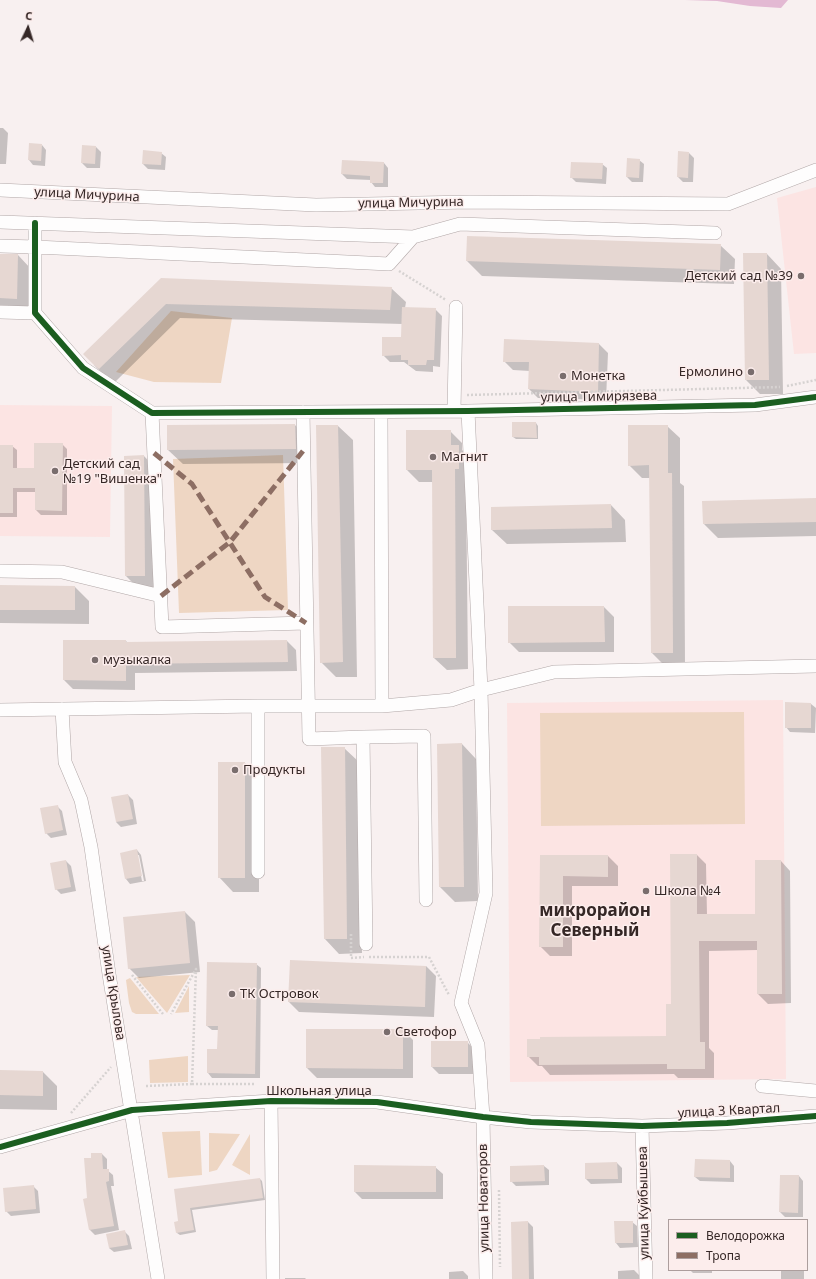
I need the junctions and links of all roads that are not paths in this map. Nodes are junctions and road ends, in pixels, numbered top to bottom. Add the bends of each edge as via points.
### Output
1 (816, 170) edge
2 (0, 190) edge
3 (0, 222) edge
4 (35, 223) junction
5 (716, 233) dead end
6 (413, 237) junction
7 (0, 246) edge
8 (36, 247) junction
9 (456, 307) road end
10 (0, 312) edge
11 (35, 313) junction
12 (816, 397) edge
13 (454, 411) junction
14 (468, 411) junction
15 (302, 412) junction
16 (381, 412) junction
17 (152, 413) junction
18 (0, 571) edge
19 (161, 596) junction
20 (306, 624) junction
21 (816, 666) edge
22 (481, 690) junction
23 (308, 705) junction
24 (258, 706) junction
25 (382, 706) junction
26 (62, 709) junction
27 (0, 710) edge
28 (363, 737) junction
29 (258, 872) dead end
30 (426, 900) dead end
31 (366, 944) dead end
32 (762, 1086) dead end
33 (816, 1091) edge
34 (271, 1101) junction
35 (132, 1110) junction
36 (816, 1116) edge
37 (483, 1117) junction
38 (642, 1126) junction
39 (0, 1147) edge
40 (158, 1279) edge
41 (273, 1279) edge
42 (486, 1279) edge
43 (646, 1279) edge

1 - 2 street, улица Мичурина via 728,204 470,202 316,205
3 - 4 street
4 - 6 street
4 - 8 street
5 - 6 street via 460,224
6 - 8 street via 389,264
7 - 8 street
8 - 11 street
9 - 13 street
10 - 11 street
11 - 17 street via 83,368
12 - 14 street, улица Тимирязева via 755,405
13 - 14 street, улица Тимирязева
13 - 16 street, улица Тимирязева
14 - 22 street, улица Новаторов
15 - 16 street, улица Тимирязева
15 - 17 street, улица Тимирязева
15 - 20 street
16 - 25 street
17 - 19 street
18 - 19 street via 62,572
19 - 20 street via 162,627
20 - 23 street
21 - 22 street via 554,672
22 - 25 street via 451,700
22 - 37 street, улица Новаторов via 486,893 461,1003 478,1045
23 - 24 street
23 - 25 street
23 - 28 street via 309,739
24 - 26 street
24 - 29 street
26 - 27 street
26 - 35 street, улица Крылова via 65,762 81,800 92,847 109,974
28 - 30 street via 424,736
28 - 31 street
32 - 33 street
34 - 35 street, Школьная улица
34 - 37 street, Школьная улица via 377,1102
34 - 41 street
35 - 39 street, Школьная улица
35 - 40 street, улица Крылова
36 - 38 street, улица 3 Квартал
37 - 38 street, Школьная улица via 531,1122
37 - 42 street, улица Новаторов
38 - 43 street, улица Куйбышева

